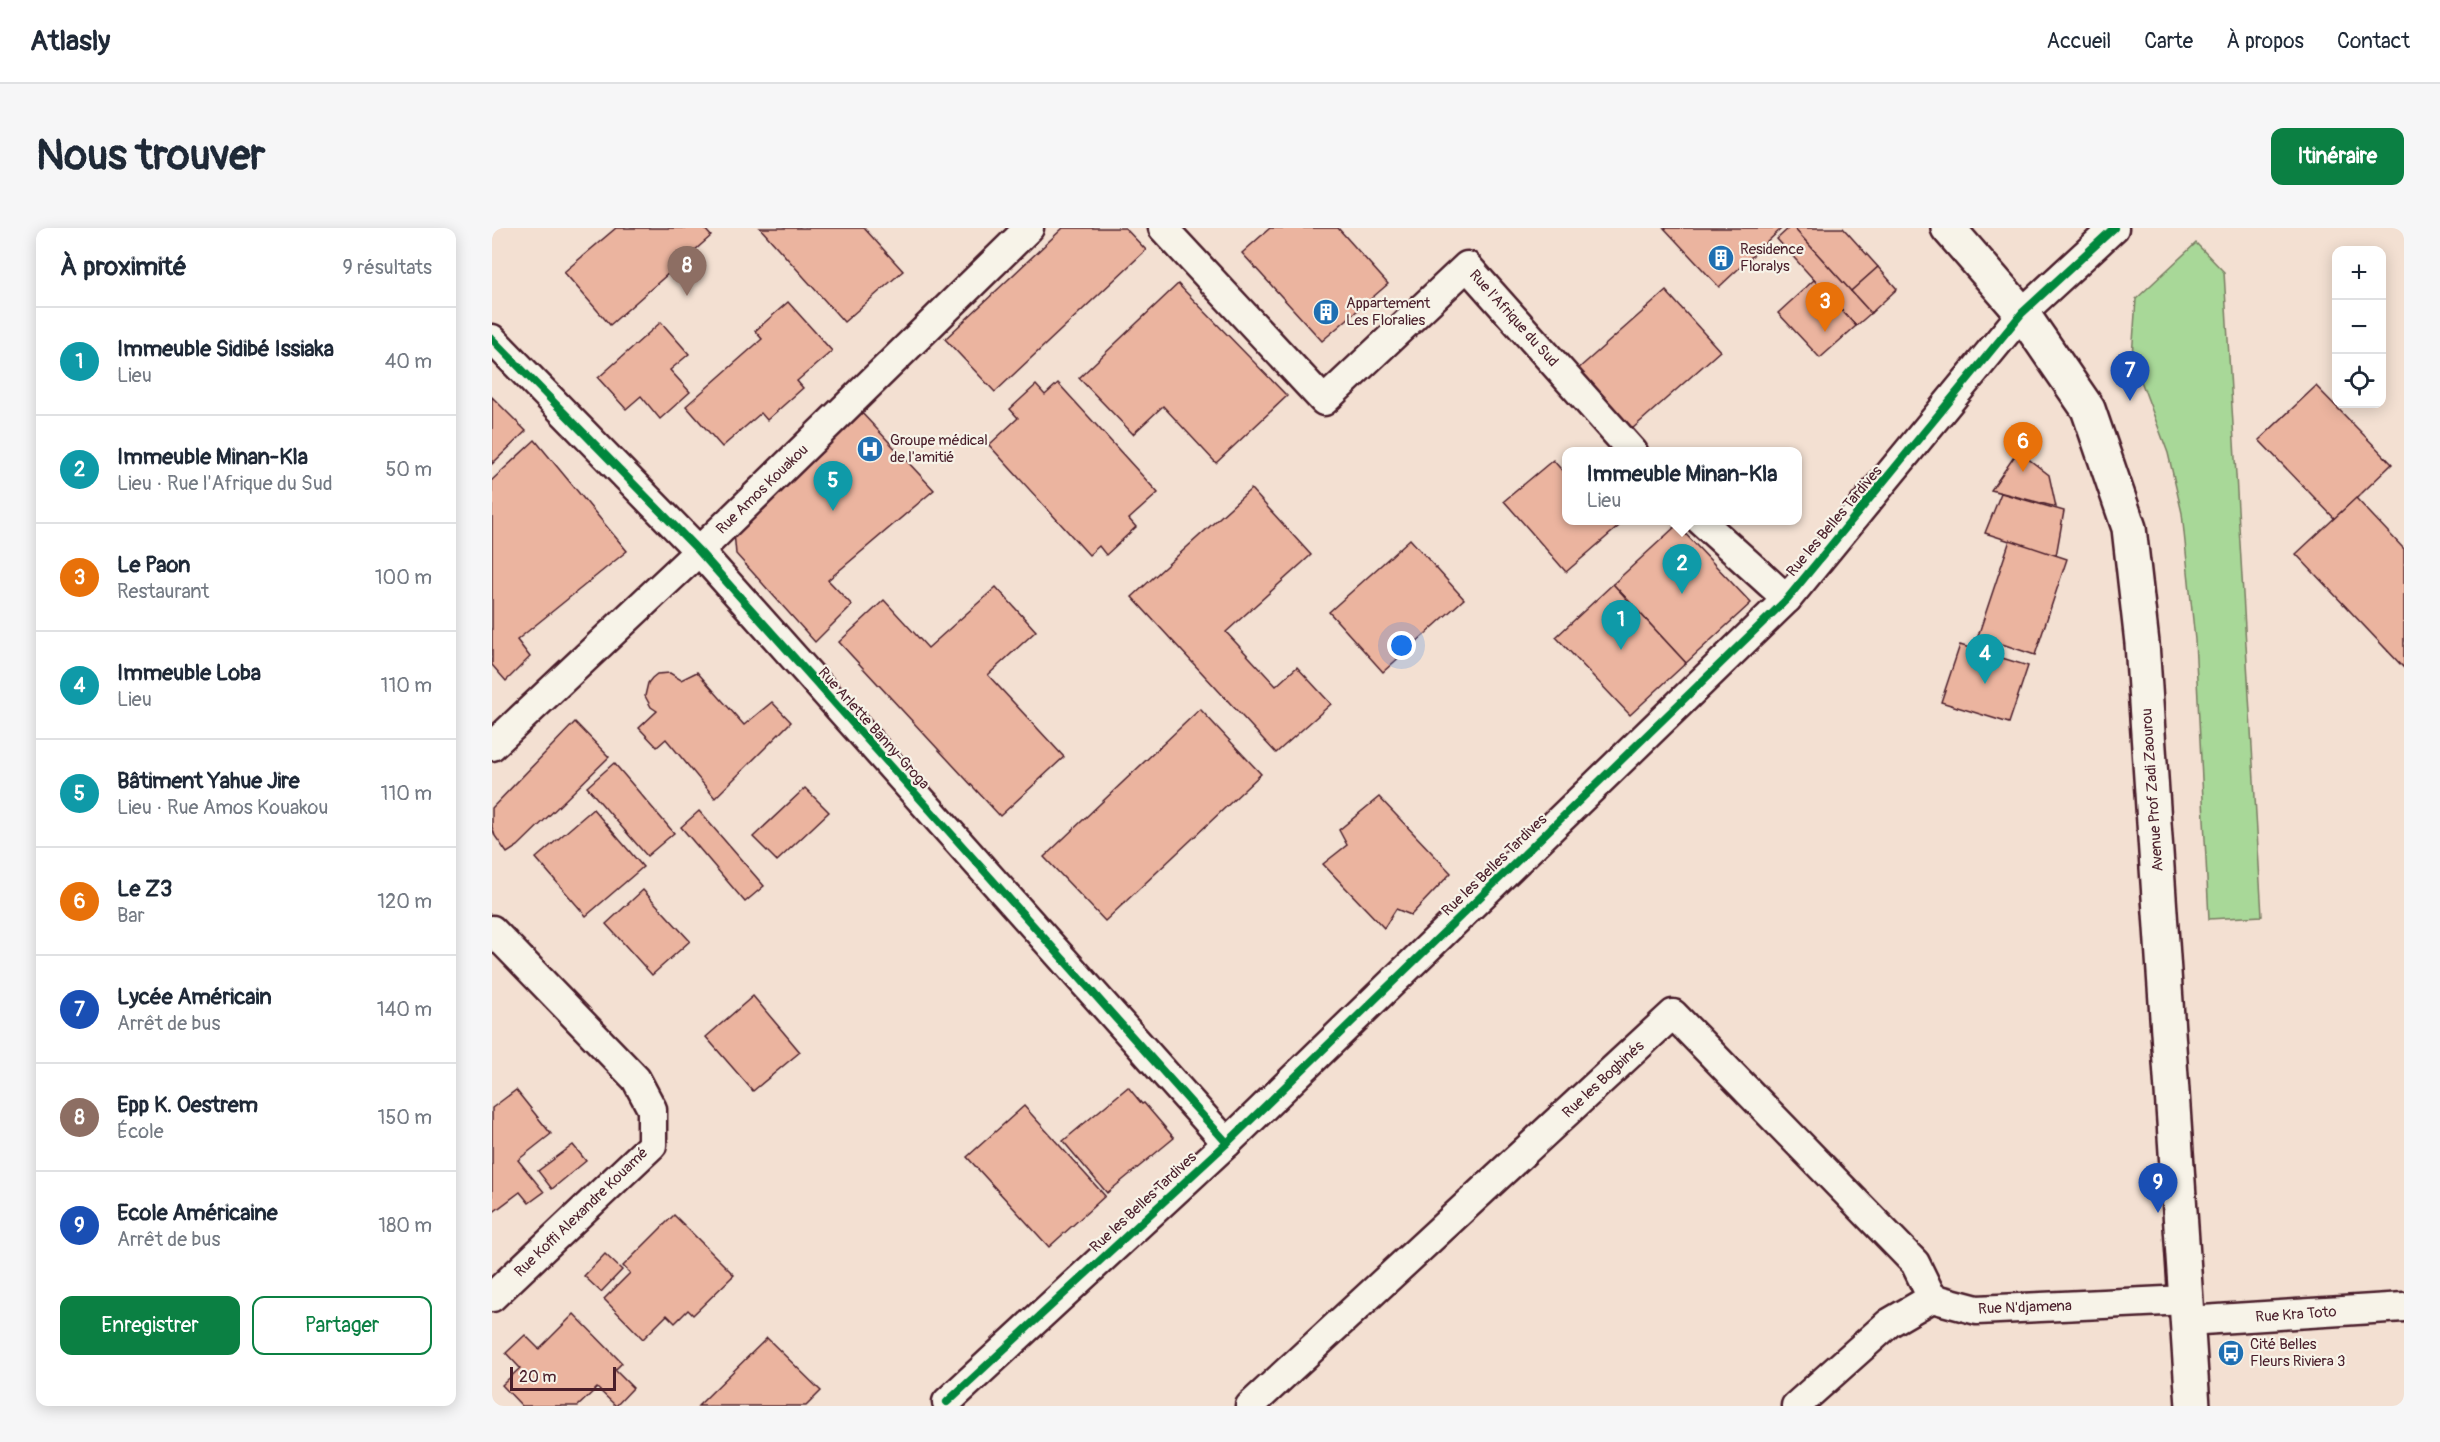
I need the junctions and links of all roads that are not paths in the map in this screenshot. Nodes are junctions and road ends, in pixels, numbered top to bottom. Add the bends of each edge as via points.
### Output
1 (1029, 228) edge
2 (1163, 228) edge
3 (1948, 228) edge
4 (2114, 228) edge
5 (2022, 313) junction
6 (492, 339) edge
7 (1629, 447) edge
8 (1706, 525) edge
9 (699, 551) junction
10 (1787, 599) junction
11 (492, 746) edge
12 (492, 930) edge
13 (1227, 1143) junction
14 (492, 1297) edge
15 (1932, 1298) junction
16 (2404, 1307) edge
17 (2187, 1310) junction
18 (947, 1402) dead end
19 (1250, 1406) edge
20 (1796, 1406) edge
21 (2193, 1406) edge

1 - 9 street, Rue Amos Kouakou
2 - 7 street, Rue l'Afrique du Sud via 1324,400 1467,266
3 - 5 main road, Avenue Prof Zadi Zaourou
4 - 5 street, Rue les Belles Tardives
5 - 10 street, Rue les Belles Tardives
5 - 17 main road, Avenue Prof Zadi Zaourou via 2088,410 2129,528 2142,643
6 - 9 street, Rue Arlette Banny-Groga
8 - 10 street
9 - 11 street, Rue Amos Kouakou
9 - 13 street, Rue Arlette Banny-Groga
10 - 13 street, Rue les Belles Tardives
12 - 14 street, Rue Koffi Alexandre Kouamé via 636,1079 652,1108 652,1145
13 - 18 street, Rue les Belles Tardives
15 - 17 street, Rue N'djamena via 1977,1310
15 - 19 street, Rue les Bogbinés via 1915,1263 1673,1014
15 - 20 street via 1889,1323
16 - 17 street, Rue Kra Toto
17 - 21 main road, Avenue Prof Zadi Zaourou

